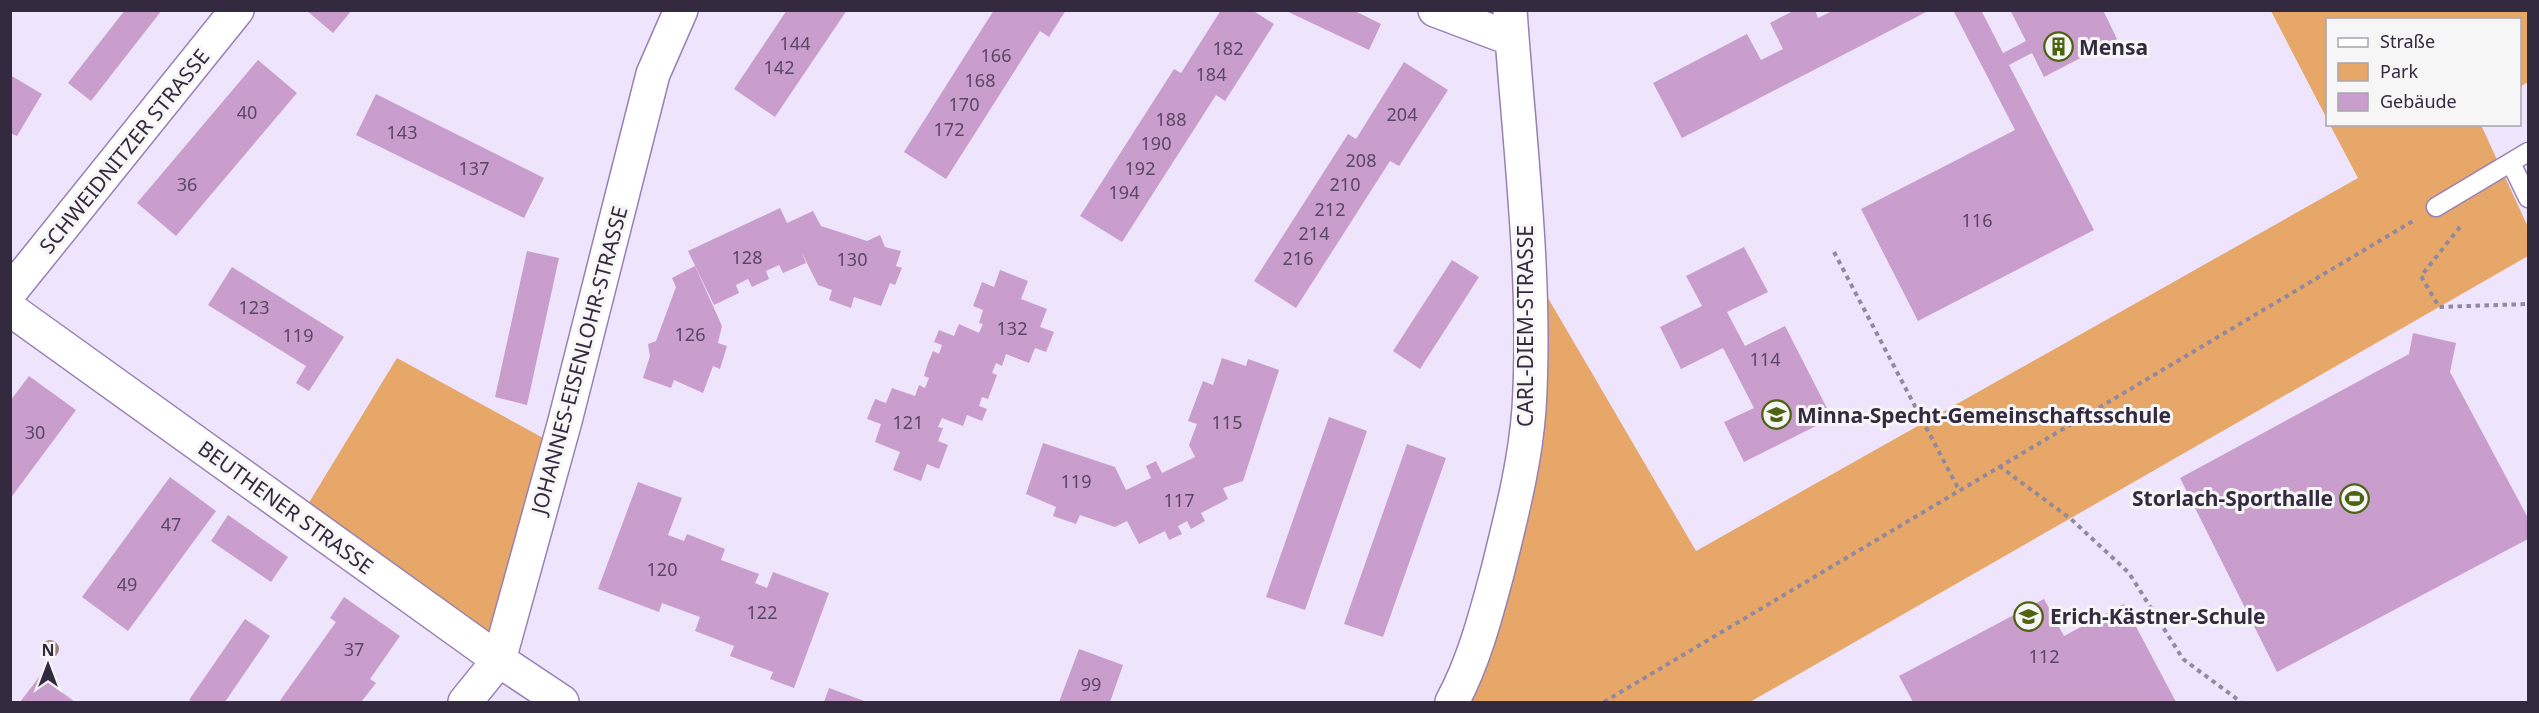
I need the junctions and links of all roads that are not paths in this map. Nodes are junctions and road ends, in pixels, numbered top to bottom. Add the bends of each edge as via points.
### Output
1 (237, 10) edge
2 (681, 10) edge
3 (1435, 10) edge
4 (1511, 25) edge
5 (2529, 152) edge
6 (2511, 163) junction
7 (2529, 198) edge
8 (2436, 207) road end
9 (10, 292) edge
10 (10, 309) edge
11 (499, 660) junction
12 (465, 702) edge
13 (562, 702) edge
14 (1452, 702) edge

1 - 9 street, SCHWEIDNITZER STRASSE
2 - 11 street, JOHANNES-EISENLOHR-STRASSE via 653,74 565,421
3 - 4 street
4 - 14 street, CARL-DIEM-STRASSE via 1529,269 1528,409 1522,465 1502,554 1480,636
5 - 6 lane
6 - 7 lane
6 - 8 lane
10 - 11 street, BEUTHENER STRASSE
11 - 12 street, JOHANNES-EISENLOHR-STRASSE
11 - 13 street, BEUTHENER STRASSE

